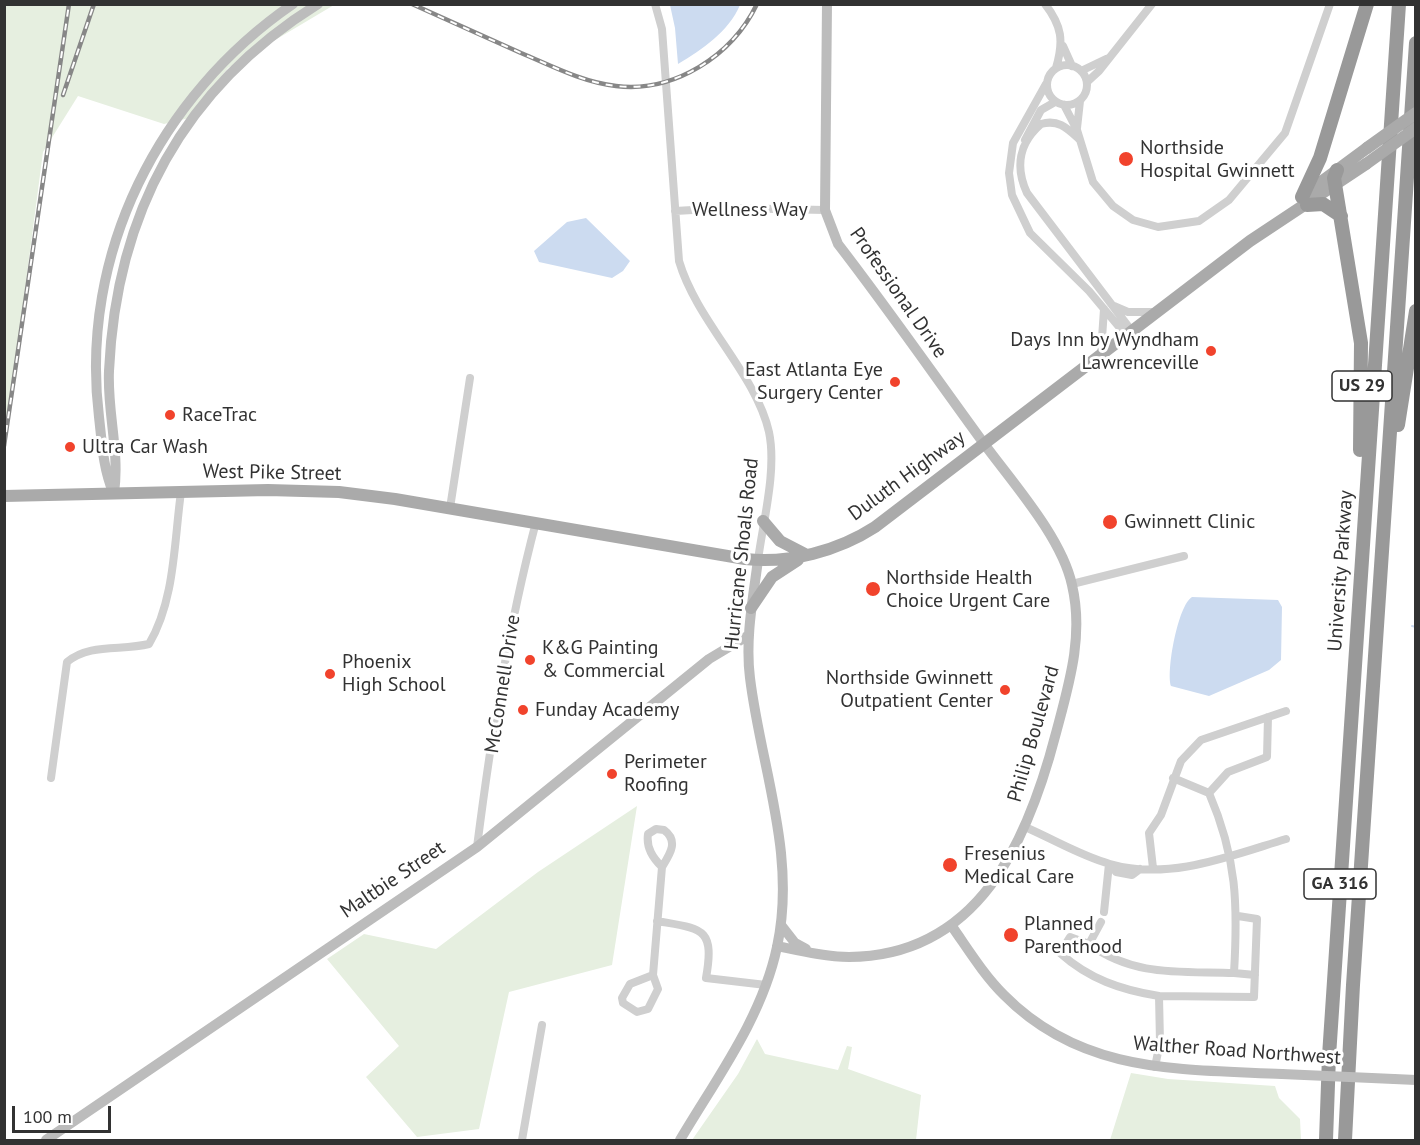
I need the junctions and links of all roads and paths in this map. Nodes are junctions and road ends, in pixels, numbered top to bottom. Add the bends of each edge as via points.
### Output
1 (293, 4) edge
2 (318, 4) edge
3 (655, 4) edge
4 (827, 4) edge
5 (1045, 4) edge
6 (1152, 4) edge
7 (1330, 4) edge
8 (1367, 4) edge
9 (1399, 4) edge
10 (1416, 43) edge
11 (1063, 46) junction
12 (1107, 58) junction
13 (1072, 66) junction
14 (1056, 68) junction
15 (1081, 70) junction
16 (1087, 82) junction
17 (1046, 84) junction
18 (1080, 100) junction
19 (1055, 102) junction
20 (1064, 105) junction
21 (1416, 113) edge
22 (1416, 128) edge
23 (1077, 130) junction
24 (1079, 139) junction
25 (1023, 147) junction
26 (1320, 158) junction
27 (1337, 177) junction
28 (1304, 201) junction
29 (825, 210) junction
30 (675, 211) junction
31 (1341, 216) junction
32 (1107, 306) junction
33 (1416, 311) edge
34 (1155, 312) junction
35 (1128, 332) junction
36 (1101, 353) junction
37 (470, 378) dead end
38 (984, 444) junction
39 (1386, 489) junction
40 (181, 492) junction
41 (114, 493) junction
42 (4, 496) edge
43 (450, 508) junction
44 (763, 520) junction
45 (536, 522) junction
46 (807, 555) junction
47 (1184, 556) dead end
48 (1362, 557) junction
49 (758, 560) junction
50 (1072, 584) junction
51 (751, 608) junction
52 (749, 635) junction
53 (1286, 711) dead end
54 (1268, 717) junction
55 (51, 778) dead end
56 (1173, 778) junction
57 (1209, 793) junction
58 (1025, 827) junction
59 (1286, 839) dead end
60 (477, 846) junction
61 (1230, 855) junction
62 (1110, 865) junction
63 (662, 867) junction
64 (1153, 868) junction
65 (1104, 912) dead end
66 (1238, 916) junction
67 (657, 921) junction
68 (1101, 922) dead end
69 (781, 925) junction
70 (951, 925) junction
71 (1089, 944) junction
72 (777, 946) junction
73 (811, 953) junction
74 (1234, 974) junction
75 (653, 975) junction
76 (1255, 975) junction
77 (766, 985) junction
78 (1159, 996) junction
79 (542, 1025) dead end
80 (1153, 1067) junction
81 (1416, 1080) edge
82 (46, 1140) edge
83 (522, 1140) edge
84 (680, 1140) edge
85 (1326, 1140) edge
86 (1345, 1140) edge

1 - 41 street via 240,45 195,93 151,156 122,220 109,260 95,353 106,475
2 - 41 street via 267,40 214,90 174,146 143,205 123,260 111,329 109,395 117,472
3 - 30 street, Hurricane Shoals Road via 662,29
4 - 29 street, Professional Drive
5 - 11 street via 1060,28
6 - 12 street
7 - 24 street via 1285,133 1229,200 1210,216 1173,227 1133,220 1113,206 1093,182
8 - 26 highway
9 - 48 highway, University Parkway / GA 316
10 - 39 highway, University Parkway / GA 316
11 - 13 street
11 - 14 street
12 - 15 street
12 - 16 street
13 - 14 street
13 - 15 street
14 - 17 street
15 - 16 street
16 - 18 street
17 - 19 street
17 - 32 street via 1013,143 1009,172 1012,195 1030,233
18 - 20 street
18 - 23 street
19 - 20 street
19 - 25 street via 1041,111
20 - 23 street
21 - 27 main road, Duluth Highway, bridge via 1367,148
22 - 27 main road, Duluth Highway, bridge via 1366,164
23 - 24 street
24 - 25 street via 1066,127 1047,123 1037,128
25 - 32 street via 1019,172 1027,193
26 - 27 highway via 1322,165
26 - 28 highway
27 - 28 main road, Duluth Highway
27 - 31 highway, US 29
28 - 31 highway via 1323,204
28 - 34 main road, Duluth Highway
29 - 30 street, Wellness Way
29 - 38 street, Professional Drive via 838,244
30 - 44 street, Hurricane Shoals Road via 679,261 687,285 766,423 771,461
31 - 48 highway, US 29 via 1363,369 1357,507
32 - 34 street via 1128,312
32 - 35 street
32 - 36 street
33 - 39 highway, US 29
34 - 35 main road, Duluth Highway
35 - 36 main road, Duluth Highway
36 - 38 main road, Duluth Highway
37 - 43 street
38 - 46 main road, Duluth Highway via 871,530
38 - 50 street, Philip Boulevard via 1046,527
39 - 86 highway, University Parkway / GA 316
40 - 41 main road, West Pike Street
40 - 43 main road, West Pike Street via 339,492
40 - 55 street via 158,630 149,644 86,650 67,662
41 - 42 main road, West Pike Street
43 - 45 main road, West Pike Street
44 - 46 main road via 780,541
44 - 49 street, Hurricane Shoals Road
45 - 49 main road, Duluth Highway
45 - 60 street, McConnell Drive via 509,639
46 - 49 main road, Duluth Highway
46 - 51 main road via 772,577
47 - 50 street
48 - 85 highway, University Parkway / GA 316
49 - 51 street, Hurricane Shoals Road
50 - 58 street, Philip Boulevard via 1076,653 1048,764
51 - 52 street, Hurricane Shoals Road
52 - 60 street, Maltbie Street via 709,659
52 - 69 street, Hurricane Shoals Road via 753,699 782,852
53 - 54 street
54 - 56 street via 1201,740 1180,761
54 - 57 street via 1267,758 1228,772
56 - 57 street
56 - 64 street via 1161,815 1149,833
57 - 61 street
58 - 62 street
58 - 70 street, Philip Boulevard via 999,877 981,900
59 - 61 street
60 - 82 street, Maltbie Street
61 - 64 street via 1187,868
61 - 66 street
62 - 64 street via 1131,875 1141,868
62 - 65 street
63 - 63 street via 673,846 672,837 656,829 648,834 647,840 654,859
63 - 67 street
66 - 74 street
66 - 76 street via 1257,919
67 - 75 street
67 - 77 street via 695,928 705,936 711,951 706,978
68 - 71 street
69 - 72 street, Hurricane Shoals Road
69 - 73 street via 795,943
70 - 73 street, Philip Boulevard via 918,943 880,953 848,957
70 - 80 street, Walther Road Northwest via 990,980 1041,1026 1093,1053
71 - 74 street via 1120,963 1144,969
71 - 78 street via 1070,937 1060,953 1098,980 1128,991
72 - 73 street, Philip Boulevard
72 - 77 street, Hurricane Shoals Road
74 - 76 street
75 - 75 street via 658,989 648,1009 637,1012 623,1003 630,984
76 - 78 street via 1254,997
77 - 84 street, Hurricane Shoals Road via 741,1037
78 - 80 street
79 - 83 street
80 - 81 street, Walther Road Northwest, bridge

